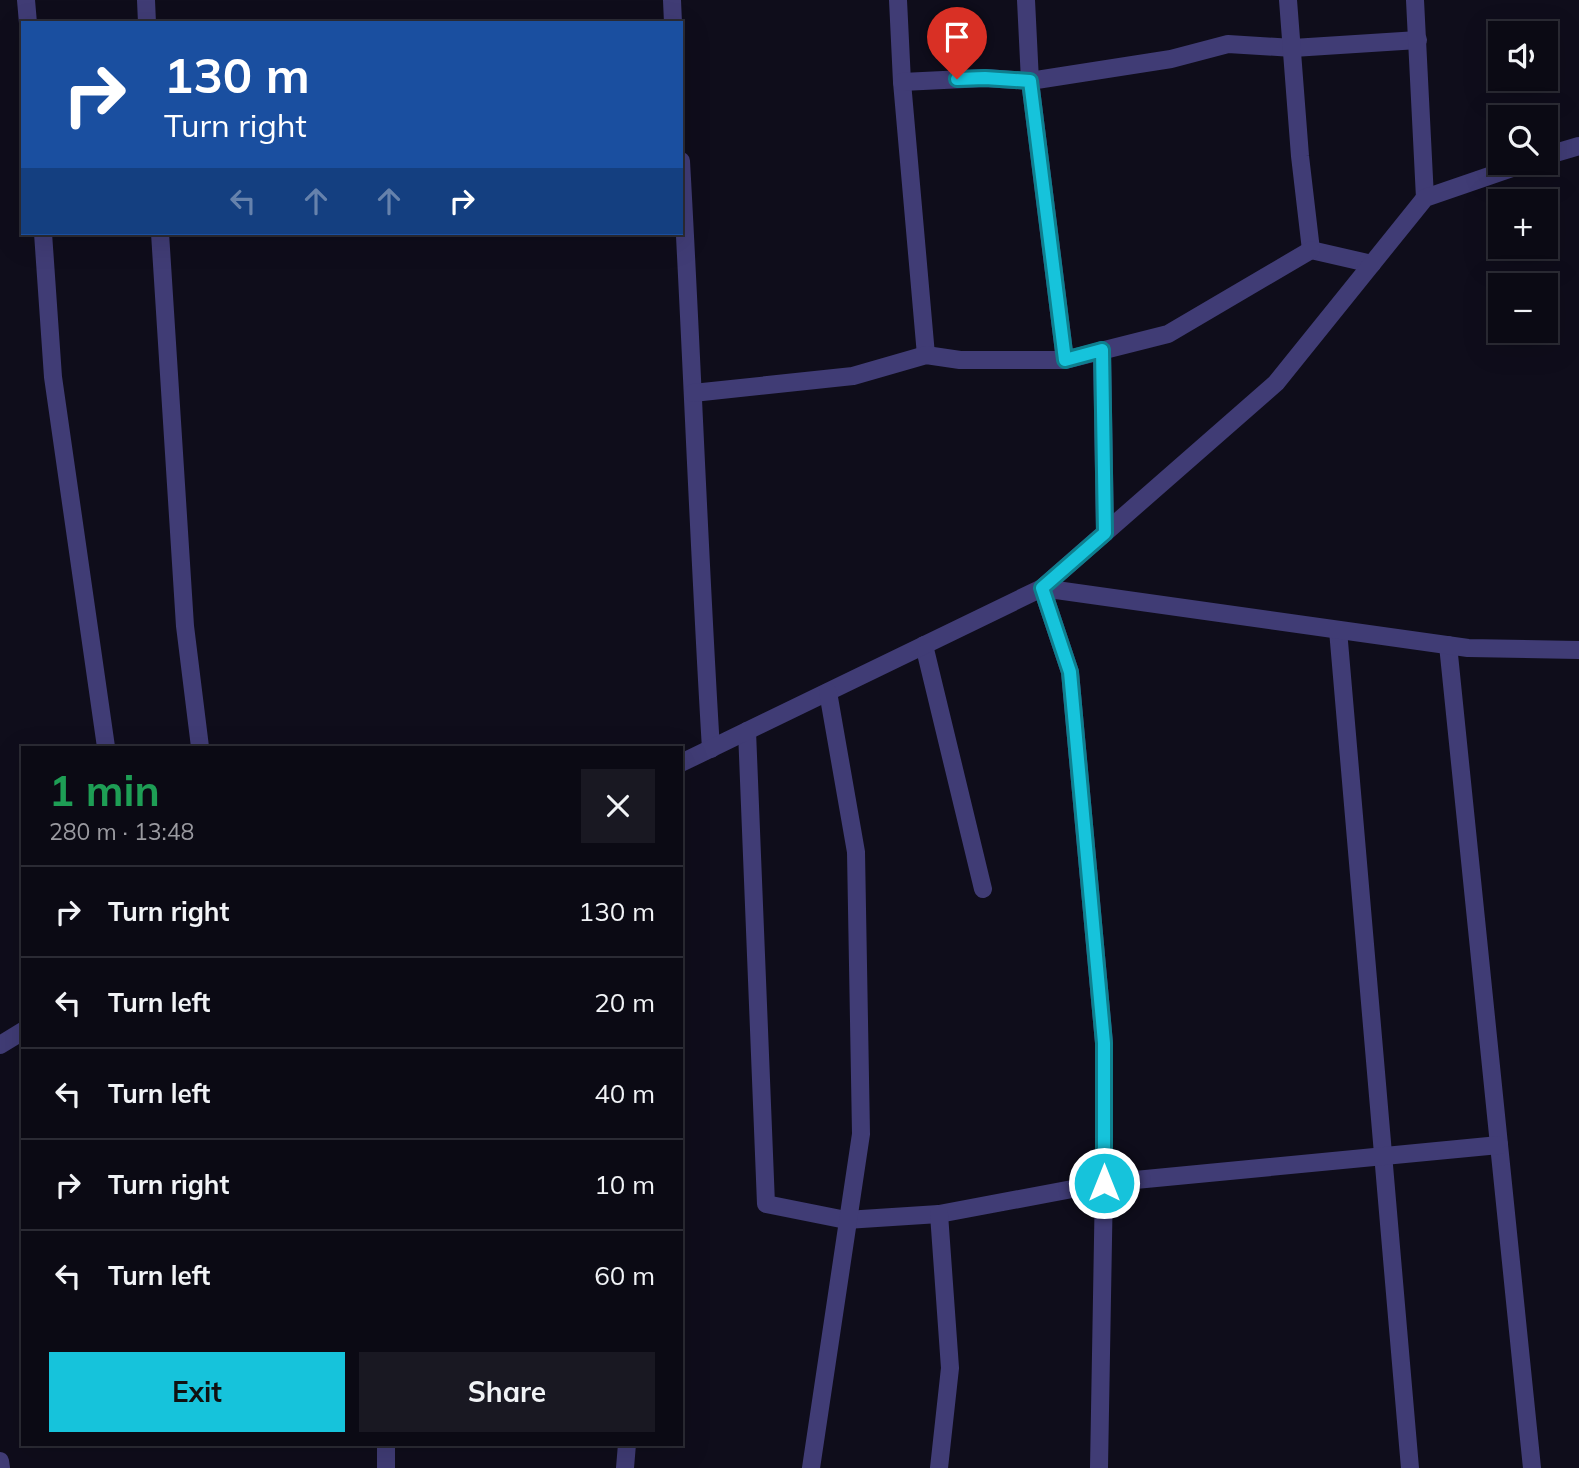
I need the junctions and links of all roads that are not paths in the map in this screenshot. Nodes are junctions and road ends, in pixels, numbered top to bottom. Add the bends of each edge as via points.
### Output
1 (26, 0) edge
2 (146, 0) edge
3 (672, 0) edge
4 (898, 0) edge
5 (1026, 0) edge
6 (1288, 0) edge
7 (1415, 0) edge
8 (28, 21) edge
9 (147, 21) edge
10 (673, 21) edge
11 (1418, 40) junction
12 (1293, 48) junction
13 (1030, 81) junction
14 (902, 82) junction
15 (1579, 146) edge
16 (1558, 152) edge
17 (1492, 175) edge
18 (683, 197) edge
19 (1425, 198) junction
20 (43, 235) edge
21 (160, 235) edge
22 (1311, 250) junction
23 (1372, 264) junction
24 (1102, 350) junction
25 (926, 355) junction
26 (1065, 360) junction
27 (694, 393) junction
28 (1105, 533) junction
29 (1042, 588) junction
30 (1338, 630) junction
31 (924, 645) junction
32 (1448, 645) junction
33 (1579, 650) edge
34 (828, 692) junction
35 (747, 731) junction
36 (106, 746) edge
37 (200, 746) edge
38 (711, 749) junction
39 (683, 762) edge
40 (983, 889) dead end
41 (21, 1032) edge
42 (0, 1045) edge
43 (1499, 1145) junction
44 (1383, 1157) junction
45 (1104, 1183) junction
46 (939, 1214) junction
47 (846, 1220) junction
48 (386, 1446) edge
49 (627, 1446) edge
50 (0, 1461) edge
51 (1, 1468) edge
52 (386, 1468) edge
53 (625, 1468) edge
54 (811, 1468) edge
55 (939, 1468) edge
56 (1099, 1468) edge
57 (1410, 1468) edge
58 (1532, 1468) edge

1 - 8 street
2 - 9 street
3 - 10 street
4 - 14 street
5 - 13 street
6 - 12 street
7 - 11 street
11 - 12 street
11 - 19 street
12 - 13 street via 1228,44 1171,59
12 - 22 street
13 - 14 street
13 - 26 street
14 - 25 street
15 - 16 street
17 - 19 street
18 - 27 street
19 - 23 street
20 - 36 street via 53,377
21 - 37 street via 185,626
22 - 23 street
22 - 24 street via 1168,334
23 - 28 street via 1276,383
24 - 26 street
24 - 28 street
25 - 26 street via 960,360
25 - 27 street via 853,376
27 - 38 street
28 - 29 street
29 - 30 street
29 - 31 street
29 - 45 street via 1070,672 1104,1043
30 - 32 street
30 - 44 street
31 - 34 street
31 - 40 street
32 - 33 street
32 - 43 street
34 - 35 street
34 - 47 street via 856,852 861,1134
35 - 38 street
35 - 47 street via 766,1204
38 - 39 street
41 - 42 street
43 - 44 street
43 - 58 street
44 - 45 street
44 - 57 street
45 - 46 street
45 - 56 street
46 - 47 street
46 - 55 street via 950,1368
47 - 54 street
48 - 52 street
49 - 53 street
50 - 51 street

